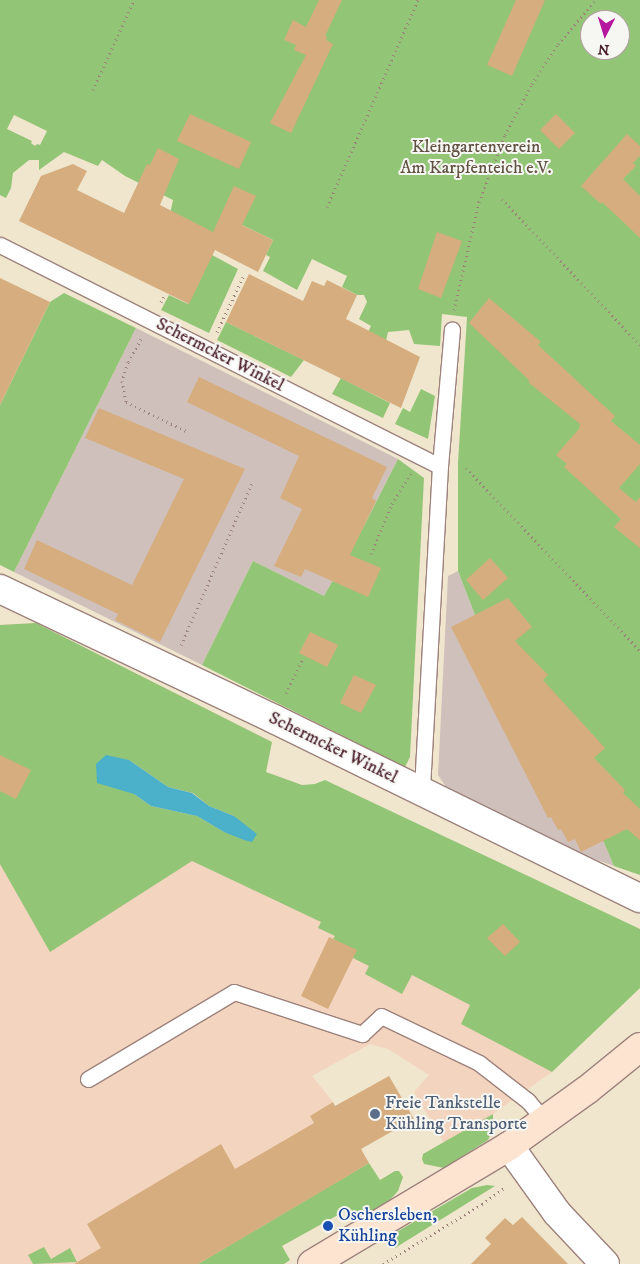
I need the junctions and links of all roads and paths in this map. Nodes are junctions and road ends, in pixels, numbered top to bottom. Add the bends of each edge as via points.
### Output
1 (134, 0) edge
2 (418, 0) edge
3 (596, 0) edge
4 (93, 90) dead end
5 (502, 199) dead end
6 (327, 208) dead end
7 (0, 245) edge
8 (243, 277) dead end
9 (152, 320) junction
10 (452, 330) joint
11 (640, 345) edge
12 (209, 351) junction
13 (186, 431) dead end
14 (423, 457) junction
15 (440, 466) junction
16 (466, 468) dead end
17 (253, 480) dead end
18 (372, 554) dead end
19 (0, 589) edge
20 (640, 651) edge
21 (303, 658) dead end
22 (171, 672) junction
23 (274, 718) junction
24 (422, 791) junction
25 (640, 898) edge
26 (640, 1047) edge
27 (88, 1079) dead end
28 (545, 1121) junction
29 (509, 1146) junction
30 (312, 1264) edge
31 (605, 1264) edge

1 - 4 path
2 - 6 path
3 - 10 path via 558,44 505,135 479,202 454,304
5 - 11 path
7 - 9 lane, Schermcker Winkel
8 - 12 path
9 - 12 lane, Schermcker Winkel
9 - 13 path via 128,362 122,381 126,402
10 - 15 lane, Schermcker Winkel
12 - 14 lane, Schermcker Winkel
14 - 15 lane, Schermcker Winkel
14 - 18 path via 392,504
15 - 24 lane, Schermcker Winkel
16 - 20 path
17 - 22 path
19 - 22 street, Schermcker Winkel
21 - 23 path
22 - 23 street, Schermcker Winkel
23 - 24 street, Schermcker Winkel
24 - 25 street, Schermcker Winkel
26 - 28 main road
27 - 28 lane via 234,992 362,1034 381,1016 479,1064 528,1101
28 - 29 main road
29 - 30 main road
29 - 31 street via 557,1214

